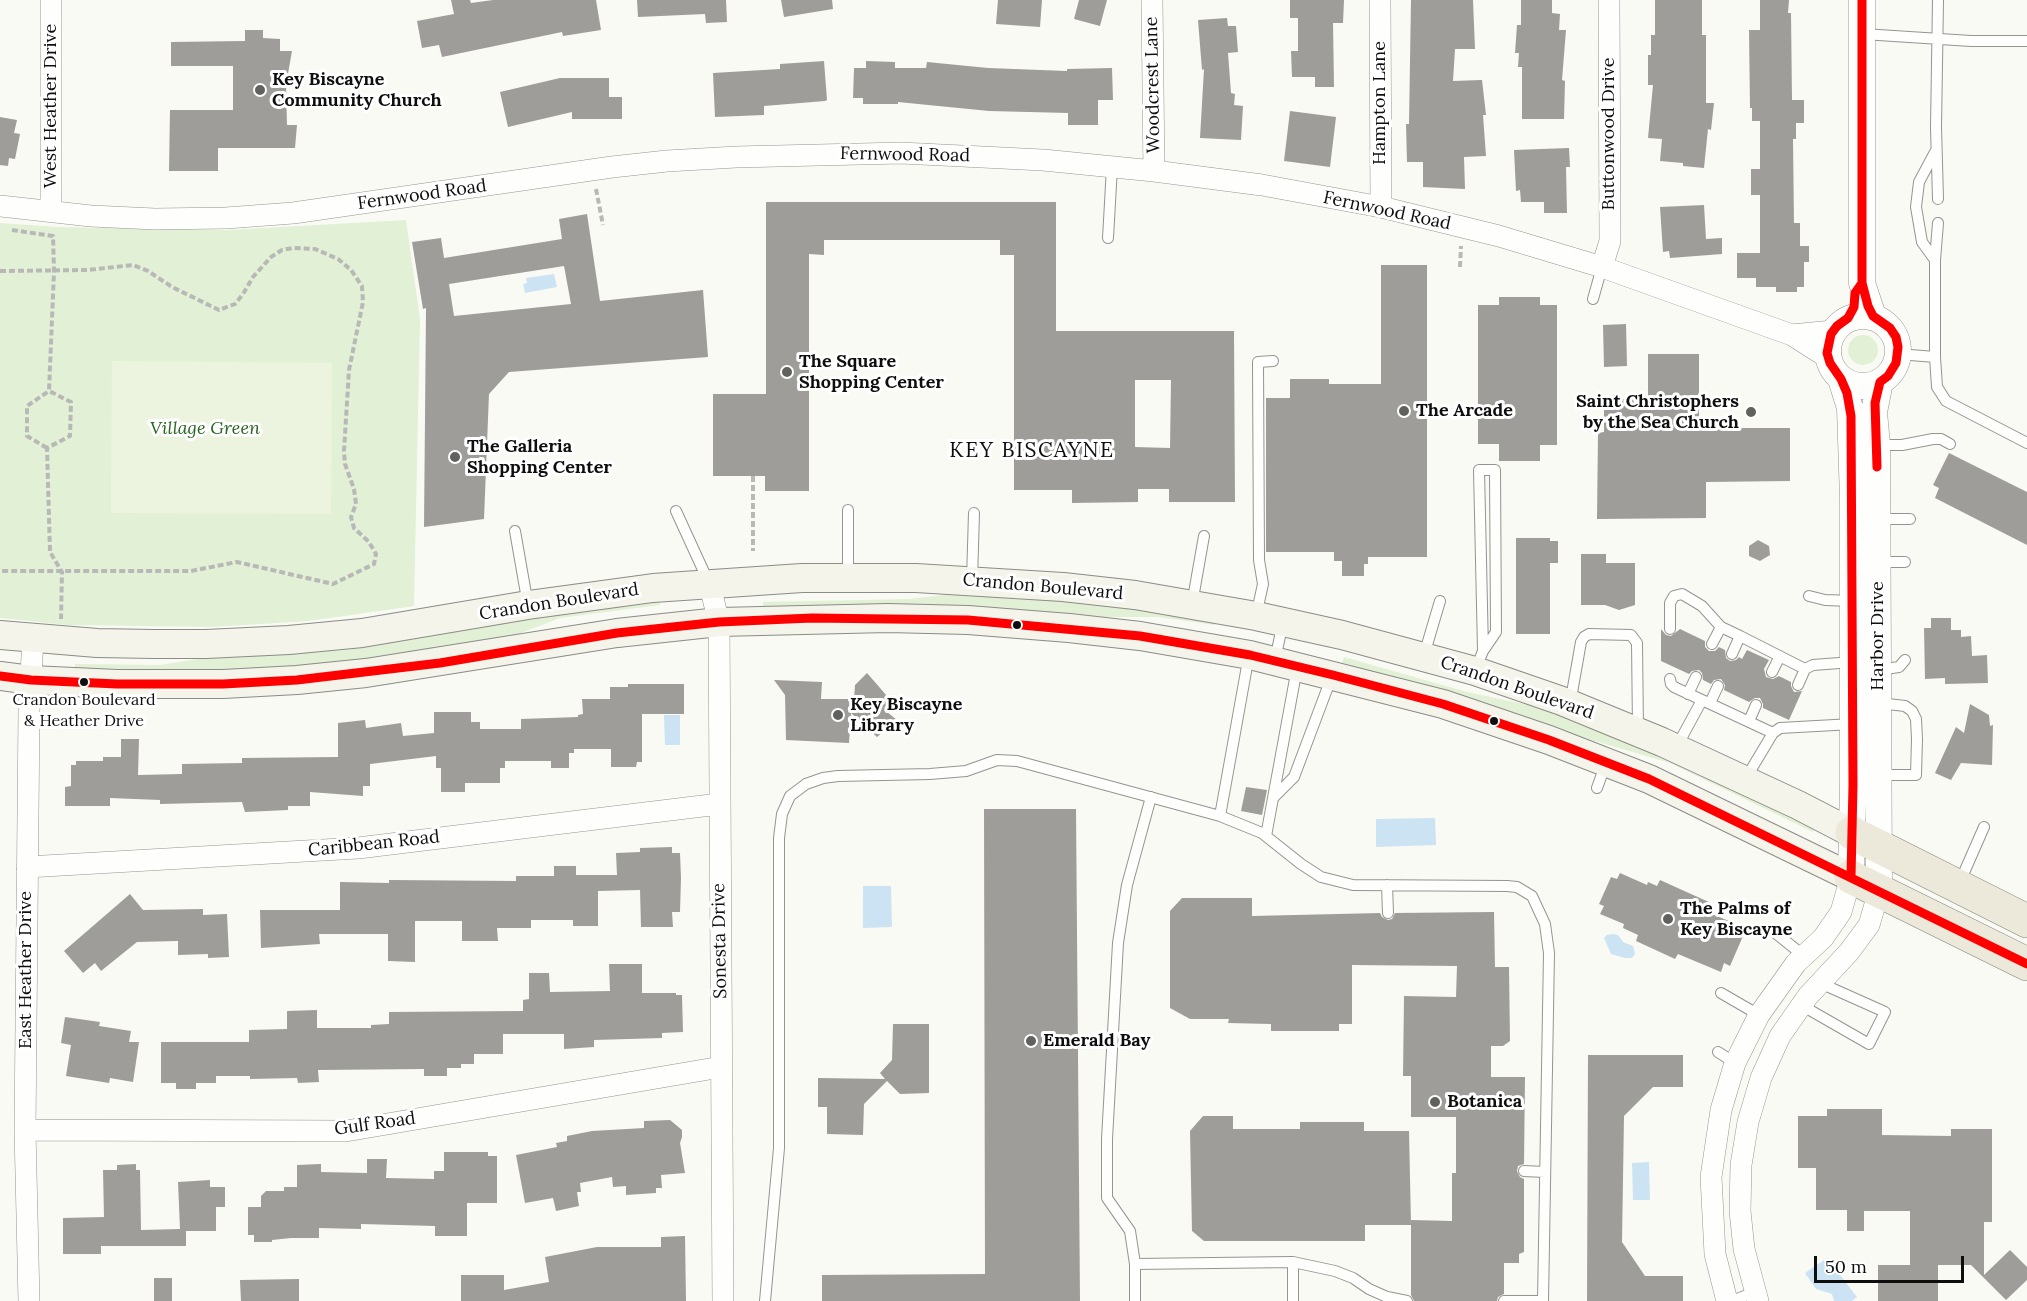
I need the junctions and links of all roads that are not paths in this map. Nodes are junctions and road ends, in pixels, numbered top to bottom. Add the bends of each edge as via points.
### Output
1 (51, 0) edge
2 (1152, 0) edge
3 (1380, 0) edge
4 (1609, 0) edge
5 (1862, 0) edge
6 (1938, 0) edge
7 (1862, 34) junction
8 (1938, 38) junction
9 (2027, 41) edge
10 (1936, 150) junction
11 (1112, 167) junction
12 (1154, 171) junction
13 (1938, 199) dead end
14 (0, 206) edge
15 (1381, 207) junction
16 (51, 211) junction
17 (1938, 223) dead end
18 (1108, 238) dead end
19 (1935, 260) junction
20 (1602, 267) junction
21 (1593, 299) dead end
22 (1851, 322) junction
23 (1792, 335) junction
24 (1898, 354) junction
25 (1935, 357) junction
26 (1273, 362) dead end
27 (1835, 368) junction
28 (1880, 382) junction
29 (2027, 442) edge
30 (1950, 444) dead end
31 (1877, 446) junction
32 (1853, 499) junction
33 (848, 510) dead end
34 (676, 511) dead end
35 (974, 513) dead end
36 (1479, 513) junction
37 (1496, 513) junction
38 (1877, 519) junction
39 (1910, 519) dead end
40 (515, 531) dead end
41 (1204, 536) dead end
42 (1878, 562) junction
43 (1905, 562) dead end
44 (848, 578) junction
45 (972, 580) junction
46 (709, 583) junction
47 (1809, 596) dead end
48 (1440, 601) dead end
49 (1853, 601) junction
50 (1192, 604) junction
51 (528, 605) junction
52 (1269, 619) junction
53 (719, 622) junction
54 (1721, 627) junction
55 (1670, 629) dead end
56 (0, 635) edge
57 (1740, 636) junction
58 (46, 640) junction
59 (1712, 644) dead end
60 (1732, 654) dead end
61 (1780, 656) junction
62 (1424, 657) junction
63 (1905, 660) dead end
64 (1274, 661) junction
65 (1479, 661) junction
66 (1853, 662) junction
67 (1805, 669) junction
68 (1878, 670) junction
69 (1772, 672) dead end
70 (1333, 675) junction
71 (0, 676) edge
72 (1696, 677) dead end
73 (1670, 679) dead end
74 (31, 680) junction
75 (1798, 685) dead end
76 (1718, 687) dead end
77 (1688, 694) junction
78 (1706, 702) junction
79 (1878, 703) junction
80 (1570, 704) junction
81 (1756, 705) dead end
82 (1749, 721) junction
83 (1853, 724) junction
84 (1778, 726) junction
85 (1638, 732) junction
86 (1676, 748) junction
87 (1879, 775) junction
88 (1745, 780) junction
89 (1151, 797) junction
90 (1273, 798) junction
91 (719, 804) junction
92 (1221, 816) junction
93 (1984, 827) dead end
94 (1266, 836) junction
95 (1866, 840) junction
96 (27, 867) junction
97 (1851, 876) junction
98 (1387, 885) junction
99 (1958, 886) junction
100 (1879, 891) junction
101 (1388, 913) dead end
102 (2027, 921) edge
103 (1773, 931) dead end
104 (1804, 956) junction
105 (2027, 964) edge
106 (1820, 983) junction
107 (1776, 991) junction
108 (1721, 993) dead end
109 (1801, 1005) junction
110 (1759, 1015) junction
111 (721, 1067) junction
112 (25, 1130) junction
113 (1524, 1171) dead end
114 (1545, 1172) junction
115 (1293, 1262) junction
116 (1135, 1264) junction
117 (1757, 1296) edge
118 (29, 1301) edge
119 (723, 1301) edge
120 (765, 1301) edge
121 (1135, 1301) edge
122 (1293, 1301) edge
123 (1407, 1301) edge
124 (1504, 1301) edge
125 (1543, 1301) edge
126 (1727, 1301) edge
127 (1732, 1301) edge

1 - 16 street, West Heather Drive
2 - 12 street, Woodcrest Lane
3 - 15 street, Hampton Lane
4 - 20 street, Buttonwood Drive via 1610,241
5 - 7 street
6 - 8 lane
7 - 8 lane
7 - 22 street via 1862,283
8 - 9 lane
8 - 10 lane
10 - 13 lane
10 - 19 lane via 1919,182 1916,207 1922,242
11 - 12 street, Fernwood Road
11 - 16 street, Fernwood Road via 901,153 736,157 593,170 293,213 155,219
11 - 18 lane
12 - 15 street, Fernwood Road via 1262,185
14 - 16 street, Fernwood Road
15 - 20 street, Fernwood Road
17 - 19 lane
19 - 25 lane
20 - 21 lane
20 - 23 street, Fernwood Road
22 - 23 street, Fernwood Road
22 - 24 street via 1882,321 1896,337
22 - 27 street via 1828,343
23 - 27 street, Fernwood Road
24 - 25 lane
24 - 28 street via 1893,370
25 - 29 lane via 1937,387 1946,401
26 - 52 lane via 1258,362 1259,560
27 - 28 street via 1850,384
27 - 32 street, Harbor Drive via 1851,411
28 - 31 street, Harbor Drive via 1874,412
30 - 31 lane via 1933,439
31 - 38 street, Harbor Drive
32 - 38 street via 1860,511
32 - 49 street, Harbor Drive
33 - 44 lane
34 - 46 lane
35 - 45 lane
36 - 37 lane
36 - 37 lane via 1479,470 1495,470
36 - 65 lane
37 - 65 lane via 1496,632
38 - 39 lane
38 - 42 street, Harbor Drive
40 - 51 lane
41 - 50 lane
42 - 43 lane
42 - 68 street, Harbor Drive
44 - 45 main road, Crandon Boulevard
44 - 46 main road, Crandon Boulevard
45 - 50 main road, Crandon Boulevard
46 - 51 main road, Crandon Boulevard
46 - 53 street, Sonesta Drive
47 - 49 lane
48 - 62 lane
49 - 66 street, Harbor Drive
50 - 52 main road, Crandon Boulevard
51 - 58 main road, Crandon Boulevard via 373,631 289,640 206,644
52 - 62 main road, Crandon Boulevard
52 - 64 lane
53 - 64 main road via 823,618 968,620 1140,636
53 - 74 main road via 297,680 117,684
53 - 91 street, Sonesta Drive
54 - 55 lane via 1702,606 1682,594 1670,603
54 - 57 lane
54 - 59 lane
56 - 58 main road, Crandon Boulevard
57 - 60 lane
57 - 61 lane
58 - 74 street, East Heather Drive
61 - 67 lane
61 - 69 lane
62 - 65 main road, Crandon Boulevard
63 - 68 lane via 1899,667
64 - 70 main road
64 - 90 lane
64 - 92 lane
65 - 80 main road, Crandon Boulevard
66 - 67 lane
66 - 83 street, Harbor Drive
67 - 75 lane
68 - 79 street, Harbor Drive
70 - 90 lane via 1293,777
70 - 97 main road via 1443,704 1549,740 1601,775 1649,779
71 - 74 main road
72 - 77 lane
73 - 77 lane via 1674,687
74 - 96 street, East Heather Drive
76 - 78 lane
77 - 78 lane
78 - 82 lane
78 - 86 lane
79 - 87 street, Harbor Drive
79 - 87 lane via 1905,706 1912,711 1917,739 1916,775
80 - 85 main road, Crandon Boulevard
80 - 85 lane via 1584,637 1631,635 1637,643
81 - 82 lane
82 - 84 lane
83 - 84 lane
83 - 95 street, Harbor Drive
84 - 88 lane
85 - 86 main road, Crandon Boulevard
86 - 88 main road, Crandon Boulevard
87 - 95 street, Harbor Drive
88 - 95 main road, Crandon Boulevard
89 - 92 lane
89 - 116 lane via 1127,885 1119,943 1107,1139 1107,1198 1130,1232
89 - 120 lane via 1017,760 998,760 966,771 823,778 790,796 782,814 779,838 779,1148
90 - 94 lane
91 - 96 street, Caribbean Road via 358,848
91 - 111 street, Sonesta Drive
92 - 94 lane
93 - 99 lane
94 - 98 lane via 1321,876 1353,885
95 - 97 street, Harbor Drive
95 - 99 main road, Crandon Boulevard
95 - 100 street, Harbor Drive
96 - 112 street, East Heather Drive
97 - 100 main road
97 - 104 street via 1841,912
98 - 101 lane
98 - 114 lane via 1516,887 1532,896 1545,924 1549,953
99 - 102 main road, Crandon Boulevard
100 - 105 main road
100 - 106 street via 1869,926
103 - 104 lane
104 - 107 street
106 - 109 street
106 - 109 lane via 1885,1012 1869,1044
107 - 109 street
107 - 110 street
108 - 110 lane
109 - 117 street via 1780,1036 1761,1078 1741,1165 1744,1249
110 - 126 street via 1727,1058 1711,1177 1715,1254
111 - 112 street, Gulf Road via 346,1131
111 - 119 street, Sonesta Drive
112 - 118 street, East Heather Drive
113 - 114 lane
114 - 125 lane
115 - 116 lane
115 - 122 lane
115 - 123 lane via 1335,1271 1387,1297
116 - 121 lane
117 - 127 lane
124 - 125 lane

